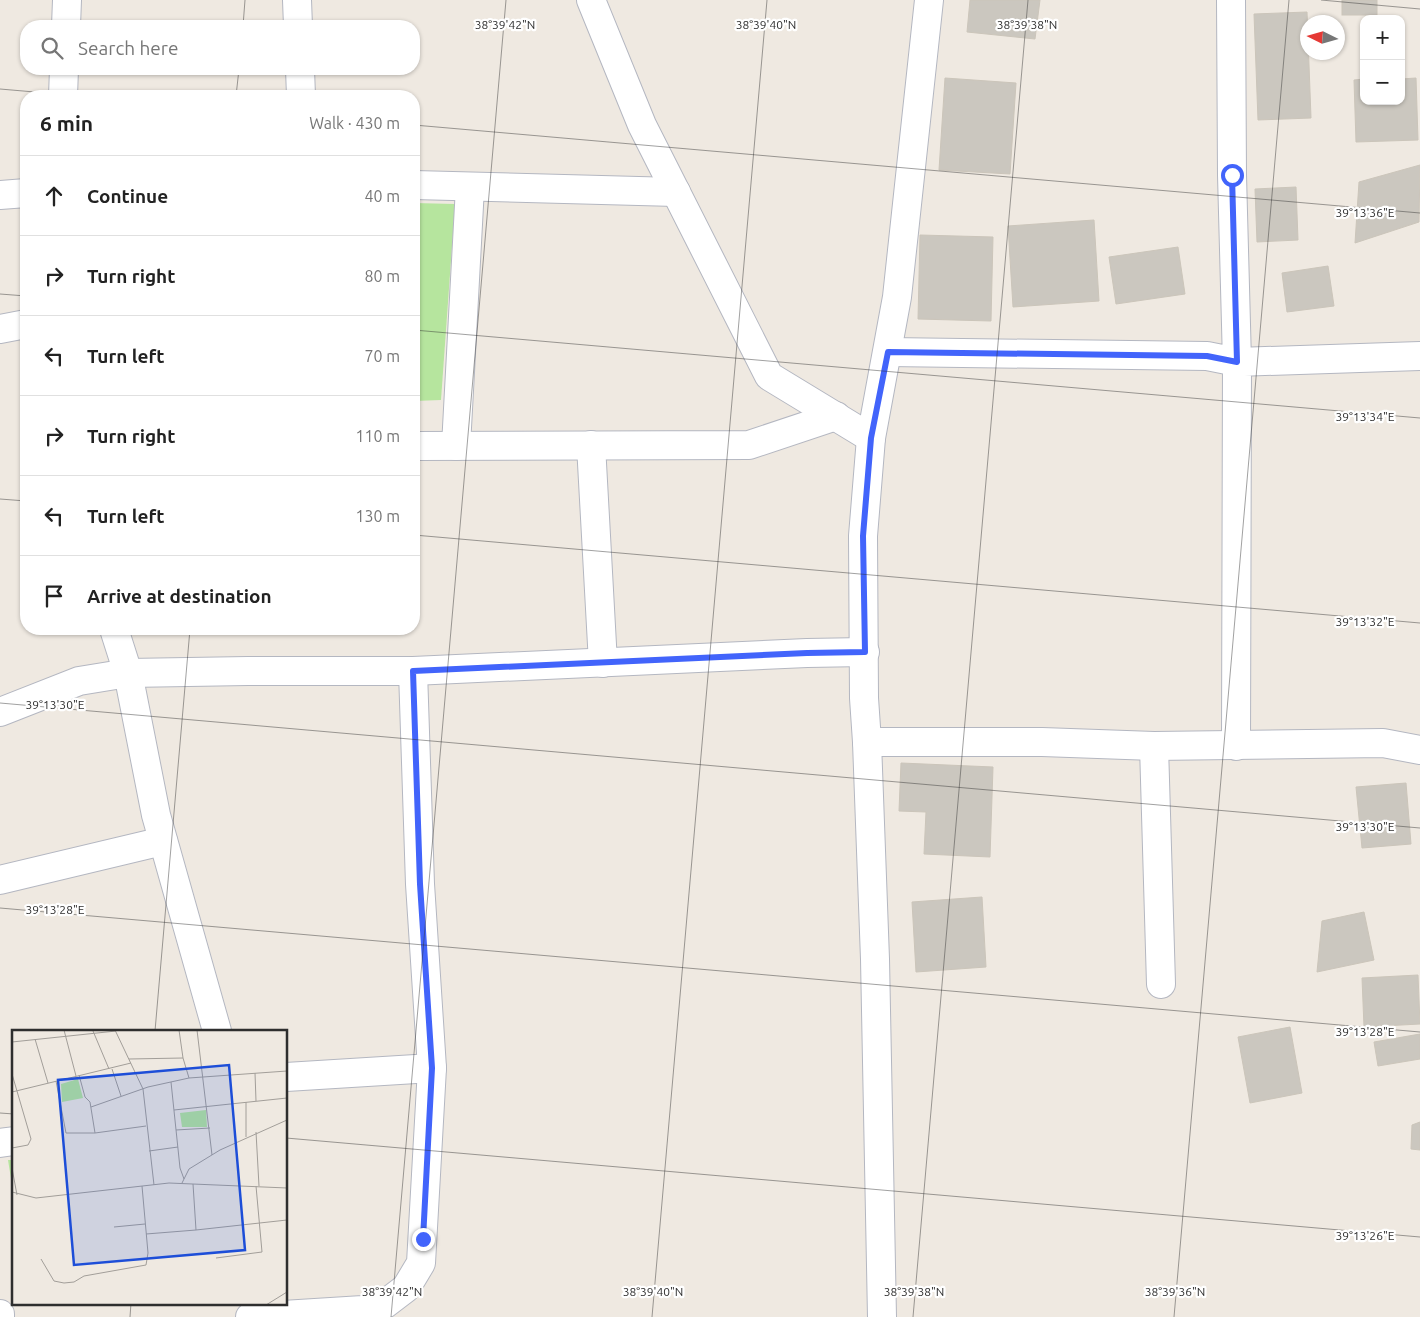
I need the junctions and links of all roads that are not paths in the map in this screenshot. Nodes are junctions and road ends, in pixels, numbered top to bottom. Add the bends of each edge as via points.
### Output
1 (67, 0) edge
2 (297, 0) edge
3 (591, 0) edge
4 (930, 0) edge
5 (1232, 0) edge
6 (66, 20) edge
7 (298, 20) edge
8 (64, 75) edge
9 (300, 75) edge
10 (64, 90) edge
11 (301, 90) edge
12 (420, 185) edge
13 (470, 186) junction
14 (676, 192) junction
15 (20, 193) edge
16 (0, 195) edge
17 (20, 325) edge
18 (0, 329) edge
19 (888, 352) junction
20 (1420, 356) edge
21 (1237, 362) junction
22 (836, 416) junction
23 (871, 438) junction
24 (592, 445) junction
25 (420, 446) edge
26 (456, 446) junction
27 (116, 635) edge
28 (865, 652) junction
29 (603, 663) junction
30 (413, 671) junction
31 (128, 673) junction
32 (0, 712) edge
33 (867, 742) junction
34 (1154, 746) junction
35 (1236, 746) junction
36 (1420, 750) edge
37 (163, 841) junction
38 (0, 880) edge
39 (1161, 984) dead end
40 (217, 1030) edge
41 (432, 1068) junction
42 (288, 1077) edge
43 (250, 1317) edge
44 (882, 1317) edge

1 - 6 street
2 - 7 street
3 - 14 street via 642,124
4 - 19 street
5 - 21 street
8 - 10 street
9 - 11 street
12 - 13 street
13 - 14 street
13 - 26 street
14 - 22 street via 769,376
15 - 16 street
17 - 18 street
19 - 21 street via 1207,356
19 - 23 street
20 - 21 street
21 - 35 street
22 - 23 street
22 - 24 street via 750,445
23 - 28 street via 863,536
24 - 26 street
24 - 29 street
25 - 26 street
27 - 31 street
28 - 29 street
28 - 33 street
29 - 30 street
30 - 31 street
30 - 41 street via 420,884
31 - 32 street via 79,681
31 - 37 street
33 - 34 street
33 - 44 street
34 - 35 street
34 - 39 street
35 - 36 street via 1383,743
37 - 38 street
37 - 40 street
41 - 42 street
41 - 43 street via 421,1263 406,1288 385,1304 362,1310

